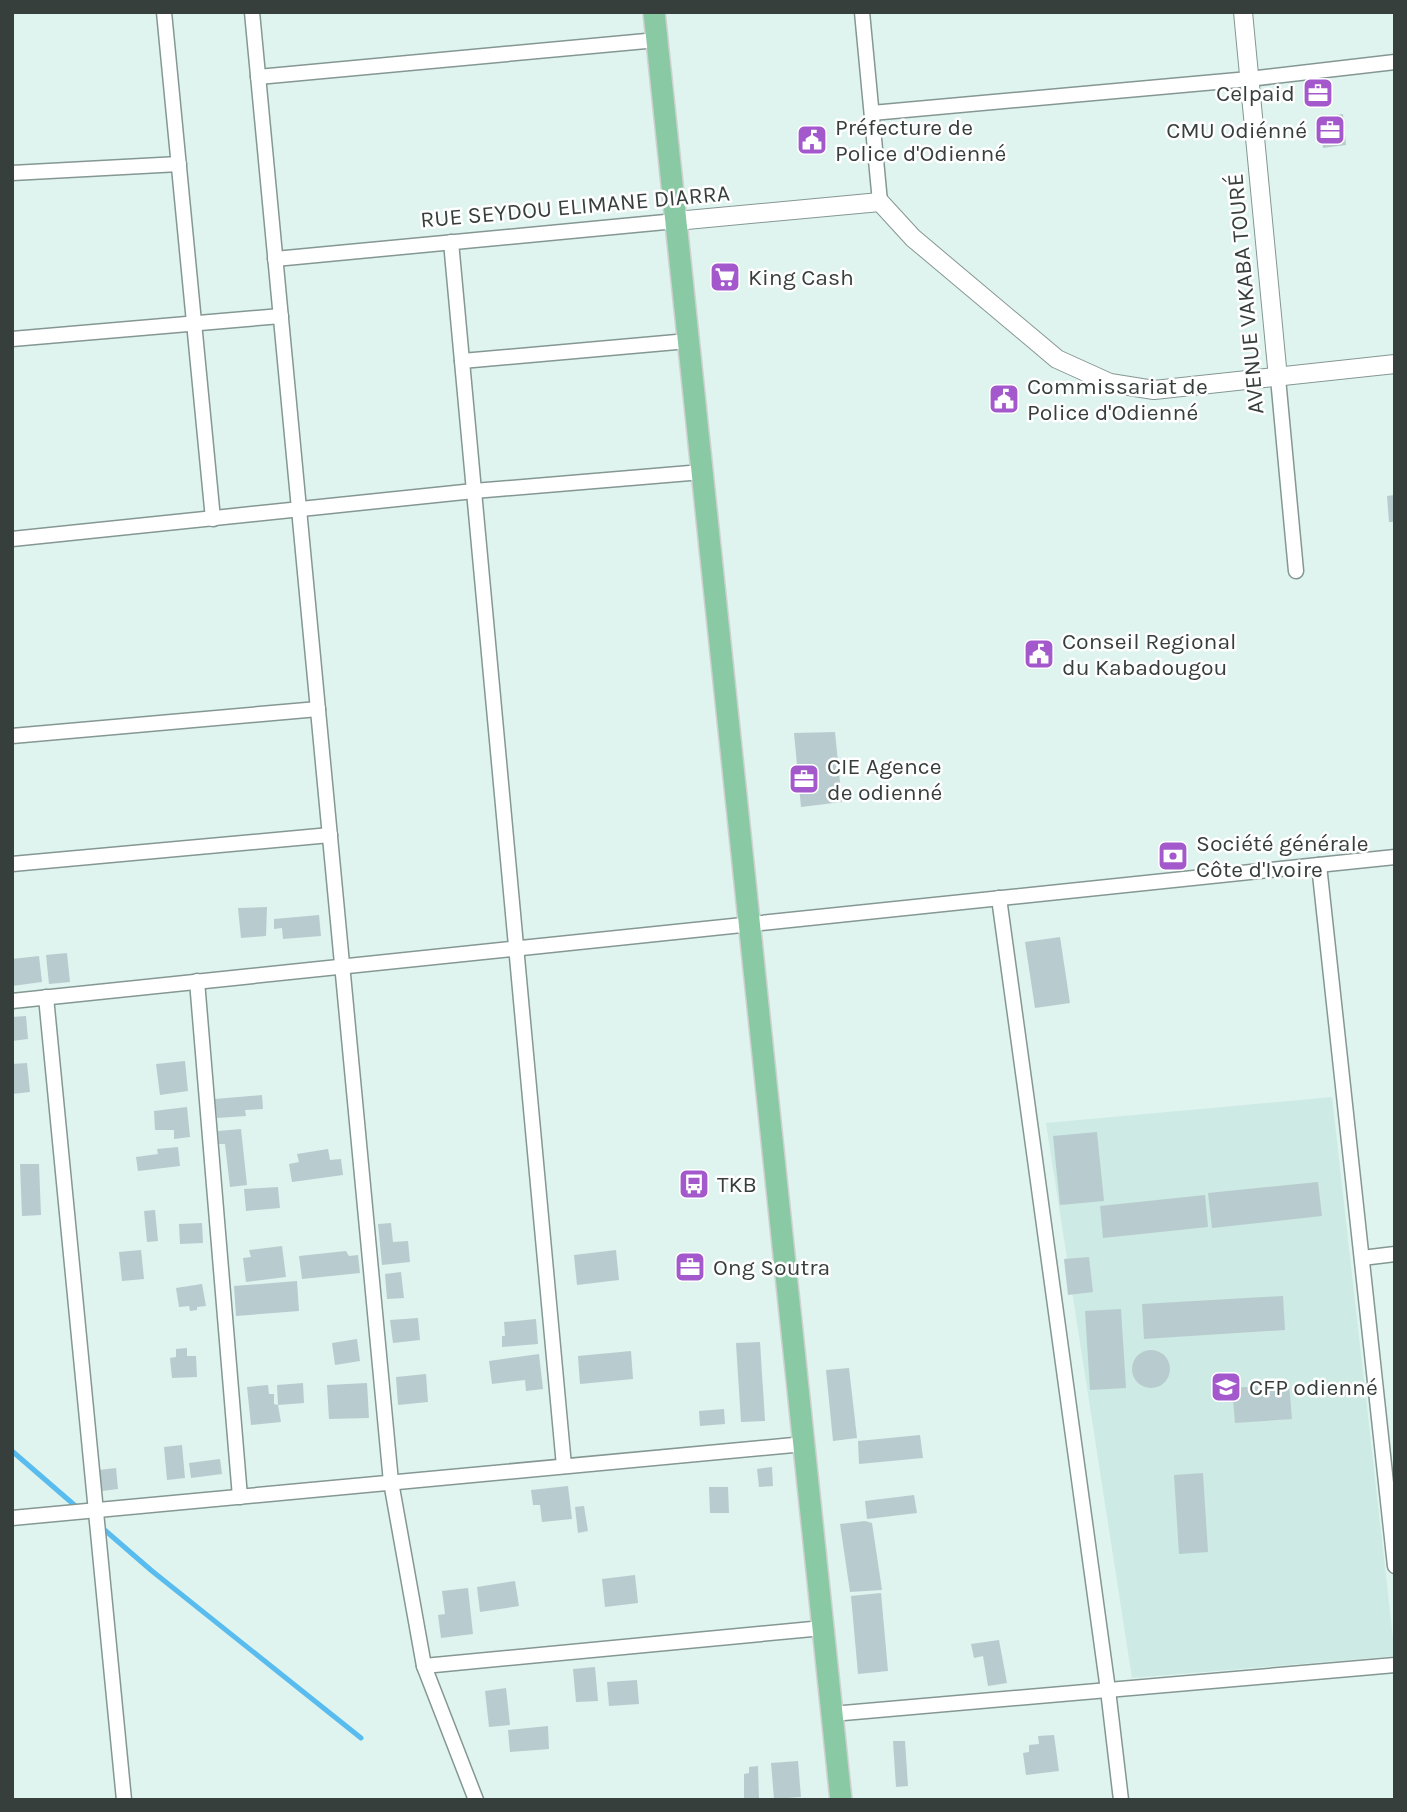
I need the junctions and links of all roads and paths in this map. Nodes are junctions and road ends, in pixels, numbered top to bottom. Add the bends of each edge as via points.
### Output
1 (164, 12) edge
2 (252, 12) edge
3 (654, 12) edge
4 (862, 12) edge
5 (1243, 12) edge
6 (657, 40) junction
7 (1395, 62) edge
8 (258, 77) junction
9 (1249, 79) junction
10 (872, 113) junction
11 (178, 164) junction
12 (12, 173) edge
13 (880, 202) junction
14 (676, 221) junction
15 (451, 242) junction
16 (275, 259) junction
17 (281, 316) junction
18 (194, 323) junction
19 (12, 339) edge
20 (688, 341) junction
21 (462, 361) junction
22 (1395, 364) edge
23 (1278, 378) junction
24 (702, 472) junction
25 (474, 491) junction
26 (299, 509) junction
27 (213, 519) junction
28 (12, 539) edge
29 (1296, 571) dead end
30 (318, 709) junction
31 (12, 736) edge
32 (330, 835) junction
33 (1395, 857) edge
34 (12, 864) edge
35 (1319, 865) junction
36 (999, 898) junction
37 (749, 924) junction
38 (516, 948) junction
39 (342, 967) junction
40 (197, 981) junction
41 (46, 997) junction
42 (12, 1001) edge
43 (1395, 1254) edge
44 (1362, 1258) junction
45 (804, 1444) junction
46 (564, 1466) junction
47 (391, 1482) junction
48 (240, 1497) junction
49 (96, 1510) junction
50 (12, 1518) edge
51 (1395, 1566) edge
52 (823, 1628) junction
53 (1395, 1665) edge
54 (424, 1667) junction
55 (1108, 1690) junction
56 (832, 1714) junction
57 (124, 1800) edge
58 (476, 1800) edge
59 (841, 1800) edge
60 (1121, 1800) edge

1 - 11 street
2 - 8 street
3 - 6 main road
4 - 10 street
5 - 9 street, AVENUE VAKABA TOURÉ
6 - 8 street
6 - 14 main road
7 - 9 street
8 - 16 street
9 - 10 street
9 - 23 street, AVENUE VAKABA TOURÉ
10 - 13 street
11 - 12 street
11 - 18 street
13 - 14 street, RUE SEYDOU ELIMANE DIARRA
13 - 23 street via 913,237 1057,359 1110,383 1154,390
14 - 15 street, RUE SEYDOU ELIMANE DIARRA
14 - 20 main road
15 - 16 street, RUE SEYDOU ELIMANE DIARRA
15 - 21 street
16 - 17 street
17 - 18 street
17 - 26 street
18 - 19 street
18 - 27 street
20 - 21 street
20 - 24 main road
21 - 25 street
22 - 23 street
23 - 29 street, AVENUE VAKABA TOURÉ
24 - 25 street
24 - 37 main road
25 - 26 street
25 - 38 street
26 - 27 street
26 - 30 street
27 - 28 street
30 - 31 street
30 - 32 street
32 - 34 street
32 - 39 street
33 - 35 street
35 - 36 street
35 - 44 street
36 - 37 street
36 - 55 street
37 - 38 street
37 - 45 main road
38 - 39 street
38 - 46 street
39 - 40 street
39 - 47 street
40 - 41 street
40 - 48 street
41 - 42 street
41 - 49 street
43 - 44 street
44 - 51 street
45 - 46 street
45 - 52 main road
46 - 47 street
47 - 48 street
47 - 54 street
48 - 49 street
49 - 50 street
49 - 57 street
52 - 54 street
52 - 56 main road
53 - 55 street
54 - 58 street
55 - 56 street
55 - 60 street
56 - 59 main road

